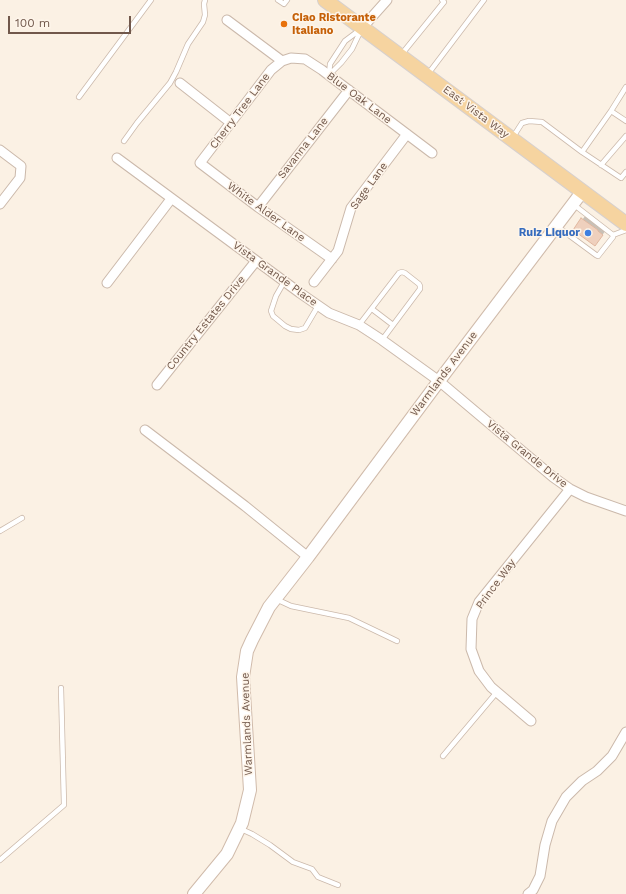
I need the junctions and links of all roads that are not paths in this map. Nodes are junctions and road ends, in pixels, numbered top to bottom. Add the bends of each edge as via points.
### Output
1 (151, 0) edge
2 (205, 0) edge
3 (278, 0) edge
4 (325, 0) edge
5 (387, 0) edge
6 (442, 0) edge
7 (484, 0) edge
8 (285, 2) edge
9 (227, 20) dead end
10 (362, 28) junction
11 (400, 56) junction
12 (282, 61) junction
13 (329, 75) junction
14 (427, 75) junction
15 (180, 83) dead end
16 (626, 87) edge
17 (349, 90) junction
18 (79, 97) dead end
19 (611, 111) junction
20 (626, 121) edge
21 (231, 122) junction
22 (407, 134) junction
23 (626, 136) edge
24 (512, 139) junction
25 (124, 141) dead end
26 (0, 150) edge
27 (582, 152) junction
28 (432, 153) dead end
29 (117, 158) dead end
30 (200, 163) joint
31 (602, 166) junction
32 (626, 172) edge
33 (582, 192) junction
34 (172, 199) junction
35 (0, 204) edge
36 (573, 204) junction
37 (258, 207) junction
38 (626, 224) edge
39 (557, 226) junction
40 (626, 230) edge
41 (613, 235) junction
42 (332, 259) junction
43 (256, 261) junction
44 (284, 282) junction
45 (314, 282) dead end
46 (107, 283) dead end
47 (318, 306) junction
48 (372, 309) junction
49 (360, 325) junction
50 (393, 325) junction
51 (382, 340) junction
52 (439, 381) junction
53 (157, 385) dead end
54 (144, 430) dead end
55 (570, 489) junction
56 (626, 511) edge
57 (22, 518) dead end
58 (0, 531) edge
59 (308, 557) junction
60 (276, 599) junction
61 (397, 641) dead end
62 (61, 688) dead end
63 (497, 692) junction
64 (531, 721) dead end
65 (626, 732) edge
66 (443, 756) dead end
67 (239, 828) junction
68 (0, 860) edge
69 (338, 885) dead end
70 (194, 894) edge
71 (528, 894) edge

1 - 18 lane
2 - 25 lane via 204,22 188,44 170,83
3 - 8 lane
4 - 10 main road, East Vista Way
5 - 10 street
6 - 11 lane via 444,2
7 - 14 lane
9 - 12 street
10 - 11 main road, East Vista Way
10 - 13 lane via 352,49
10 - 13 lane via 345,41 330,64
11 - 14 main road, East Vista Way
12 - 13 street, Blue Oak Lane via 291,58 305,59
12 - 21 street, Cherry Tree Lane via 271,70
13 - 17 street, Blue Oak Lane
14 - 24 main road, East Vista Way
15 - 21 street
16 - 19 lane
17 - 22 street, Blue Oak Lane
17 - 37 street, Savanna Lane
19 - 20 lane
19 - 27 lane
21 - 30 street, Cherry Tree Lane
22 - 28 street, Blue Oak Lane
22 - 42 street, Sage Lane via 351,208 338,251
23 - 31 lane
24 - 27 lane via 522,123 542,122
24 - 33 main road, East Vista Way
26 - 35 street via 21,166 20,178
27 - 31 lane
29 - 34 street, Vista Grande Place
30 - 37 street, White Alder Lane
31 - 32 lane via 621,178
33 - 36 street, Warmlands Avenue
33 - 38 main road, East Vista Way
34 - 43 street, Vista Grande Place
34 - 46 street
36 - 39 street, Warmlands Avenue
36 - 41 lane
37 - 42 street, White Alder Lane
39 - 41 lane via 598,256
39 - 52 street, Warmlands Avenue
40 - 41 lane
42 - 45 street, Sage Lane
43 - 44 street, Vista Grande Place
43 - 53 street, Country Estates Drive
44 - 47 street, Vista Grande Place
44 - 47 lane via 271,311 285,326 299,330 305,328
47 - 49 street, Vista Grande Place
48 - 49 lane
48 - 50 lane
48 - 50 lane via 399,273 404,273 419,284 420,289
49 - 51 street, Vista Grande Place
50 - 51 lane
51 - 52 street, Vista Grande Place
52 - 55 street, Vista Grande Drive
52 - 59 street, Warmlands Avenue
54 - 59 street
55 - 56 street, Vista Grande Drive
55 - 63 street, Prince Way via 479,602 472,619 471,649 479,672
57 - 58 lane
59 - 60 street, Warmlands Avenue
60 - 61 lane via 290,606 349,618
60 - 67 street, Warmlands Avenue via 269,607 247,651 243,677 250,790
62 - 68 lane via 64,805
63 - 64 street, Prince Way
63 - 66 lane
65 - 71 street via 612,756 597,771 582,780 566,797 552,821 540,876
67 - 69 lane via 270,845 293,862 312,868 318,877
67 - 70 street, Warmlands Avenue via 227,854

